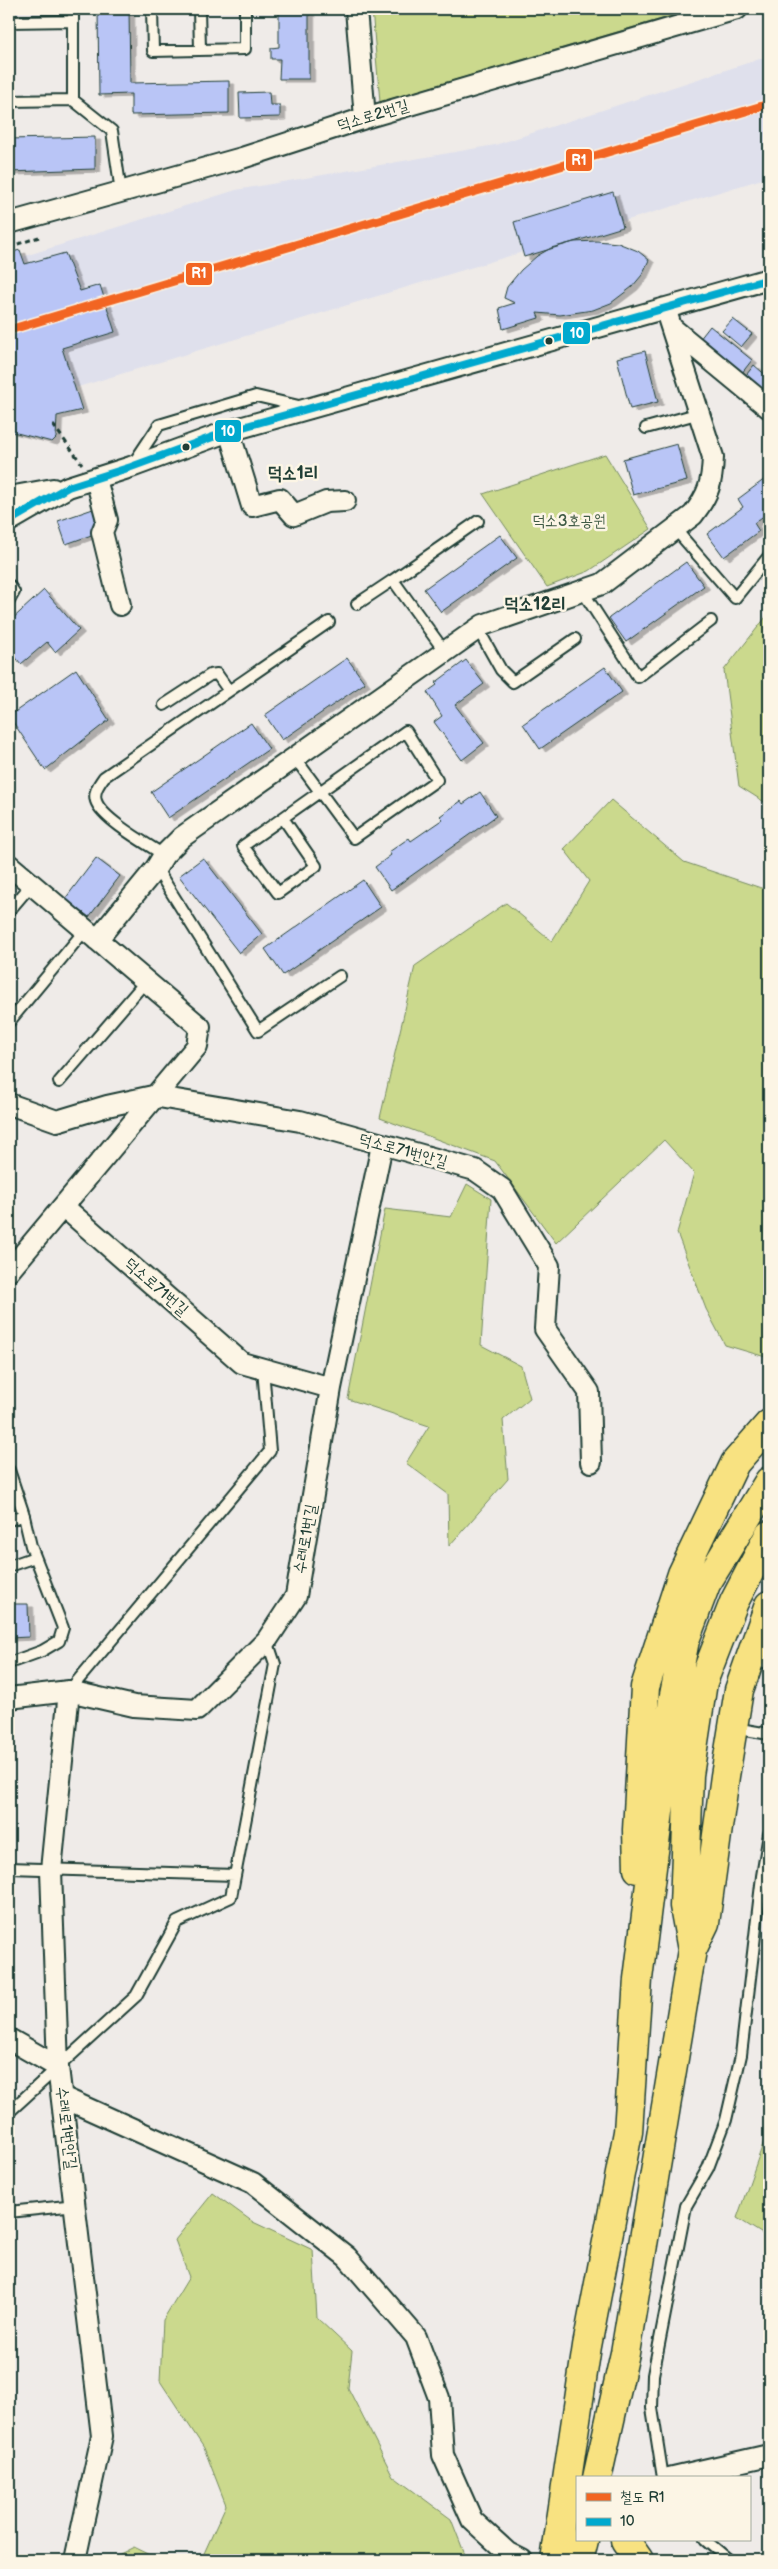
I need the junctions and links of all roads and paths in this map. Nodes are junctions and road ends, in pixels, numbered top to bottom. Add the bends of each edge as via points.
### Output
1 (73, 9) edge
2 (152, 9) edge
3 (199, 9) edge
4 (244, 9) edge
5 (356, 9) edge
6 (737, 9) edge
7 (73, 21) junction
8 (9, 22) edge
9 (200, 49) junction
10 (72, 100) junction
11 (9, 101) edge
12 (365, 118) junction
13 (121, 192) junction
14 (9, 223) edge
15 (39, 237) dead end
16 (9, 247) edge
17 (769, 279) edge
18 (665, 308) junction
19 (672, 328) junction
20 (308, 408) junction
21 (769, 408) edge
22 (700, 412) junction
23 (53, 425) dead end
24 (646, 428) dead end
25 (229, 431) junction
26 (131, 467) junction
27 (89, 473) junction
28 (68, 487) junction
29 (9, 497) edge
30 (345, 501) dead end
31 (9, 521) edge
32 (478, 521) dead end
33 (676, 530) junction
34 (769, 556) edge
35 (393, 580) junction
36 (9, 585) edge
37 (583, 592) junction
38 (9, 601) edge
39 (357, 604) dead end
40 (120, 605) dead end
41 (711, 620) dead end
42 (329, 622) dead end
43 (478, 629) junction
44 (575, 639) dead end
45 (445, 652) junction
46 (229, 690) junction
47 (164, 705) dead end
48 (295, 758) junction
49 (320, 792) junction
50 (283, 818) junction
51 (160, 862) junction
52 (9, 865) edge
53 (31, 885) junction
54 (9, 911) edge
55 (92, 934) junction
56 (340, 976) dead end
57 (146, 981) junction
58 (9, 1022) edge
59 (59, 1082) dead end
60 (154, 1096) junction
61 (9, 1104) edge
62 (382, 1146) junction
63 (64, 1207) junction
64 (9, 1271) edge
65 (263, 1369) junction
66 (331, 1388) junction
67 (769, 1424) edge
68 (591, 1462) dead end
69 (9, 1470) edge
70 (769, 1481) edge
71 (24, 1515) junction
72 (9, 1520) edge
73 (769, 1535) edge
74 (35, 1557) junction
75 (9, 1566) edge
76 (769, 1605) edge
77 (268, 1640) junction
78 (760, 1660) edge
79 (9, 1662) edge
80 (69, 1691) junction
81 (9, 1698) edge
82 (733, 1728) junction
83 (769, 1734) edge
84 (769, 1834) edge
85 (9, 1868) edge
86 (51, 1870) junction
87 (235, 1875) junction
88 (692, 1950) junction
89 (638, 1980) junction
90 (9, 2039) edge
91 (58, 2067) junction
92 (62, 2097) junction
93 (9, 2112) edge
94 (76, 2204) junction
95 (9, 2212) edge
96 (611, 2415) junction
97 (769, 2455) edge
98 (598, 2476) edge
99 (610, 2476) edge
100 (663, 2476) edge
101 (678, 2476) edge
102 (584, 2542) edge
103 (626, 2542) edge
104 (707, 2542) edge
105 (75, 2560) edge
106 (522, 2560) edge
107 (555, 2560) edge
108 (579, 2560) edge
109 (639, 2560) edge
110 (729, 2560) edge

1 - 7 lane
2 - 9 lane via 153,50
3 - 9 lane
4 - 9 lane via 245,49
5 - 12 street
6 - 12 street, 덕소로2번길
7 - 8 lane
7 - 10 lane
10 - 11 lane
10 - 13 lane via 112,131
12 - 13 street, 덕소로2번길 via 242,158
13 - 14 street, 덕소로2번길
15 - 16 path
17 - 18 street
18 - 19 street
18 - 20 street
19 - 21 street
19 - 22 street
20 - 25 street
20 - 26 lane via 256,396 159,425
22 - 24 lane
22 - 33 street via 713,457 712,480 704,500
23 - 27 path
25 - 26 street
25 - 30 street via 252,506 280,498 294,515 326,502
26 - 27 street
27 - 28 street
27 - 40 street via 107,520 102,532
28 - 29 street
28 - 31 street
32 - 35 lane
33 - 34 lane via 735,598
33 - 37 street via 602,584
35 - 39 lane
35 - 45 lane
36 - 38 lane via 14,592
37 - 41 lane via 638,677
37 - 43 street
42 - 46 lane
43 - 44 lane via 501,670 513,682
43 - 45 street
45 - 48 street
46 - 47 lane via 217,674 210,675
46 - 51 lane via 104,777 96,787 95,800 103,812
48 - 49 lane
48 - 51 street via 182,837
49 - 49 lane via 354,838 437,780 406,731
49 - 50 lane
50 - 50 lane via 243,846 278,893 316,866
51 - 55 street
51 - 56 lane via 258,1032
52 - 53 street
53 - 54 lane
53 - 55 street
55 - 57 street
55 - 58 lane
57 - 59 lane
57 - 60 street via 200,1027 197,1046
60 - 61 street, 덕소로71번안길 via 57,1121
60 - 62 street, 덕소로71번안길 via 300,1121
60 - 63 street
62 - 66 street, 수레로1번길
62 - 68 street, 덕소로71번안길 via 475,1170 502,1189 549,1266 546,1329 589,1392
63 - 64 street
63 - 65 street, 덕소로71번길 via 242,1363
65 - 66 street, 덕소로71번길
65 - 80 lane via 270,1451
66 - 77 street, 수레로1번길 via 296,1596
67 - 89 highway via 735,1463 682,1574 645,1687 637,1830
69 - 71 lane
70 - 89 highway via 706,1584 685,1640 673,1700
71 - 72 lane
71 - 74 lane
73 - 88 highway via 734,1602 703,1682 689,1775 684,1906
74 - 75 lane
74 - 79 lane via 63,1628 59,1641 42,1651
76 - 78 highway
77 - 80 street, 수레로1번길 via 197,1710 134,1706
77 - 87 lane via 275,1664
78 - 82 highway via 739,1690
80 - 81 street, 수레로1번길
80 - 86 street, 수레로1번안길
82 - 83 lane
82 - 88 highway via 706,1923
84 - 100 lane via 741,2055 726,2120 708,2168 686,2206 653,2374 652,2408
85 - 86 lane
86 - 87 lane
86 - 91 street, 수레로1번안길
87 - 91 lane via 231,1898 177,1922 136,1996
88 - 96 highway via 663,2136
89 - 107 highway via 628,2132 587,2346
90 - 91 street
91 - 92 street, 수레로1번안길
91 - 93 lane
92 - 94 street, 수레로1번안길
92 - 106 street via 253,2183 347,2257 416,2337 439,2398 443,2455 472,2520 508,2553
94 - 95 lane
94 - 105 street, 수레로1번안길 via 102,2436
96 - 98 highway
96 - 99 highway via 616,2437
97 - 101 street
102 - 108 highway
103 - 109 highway
104 - 110 lane

